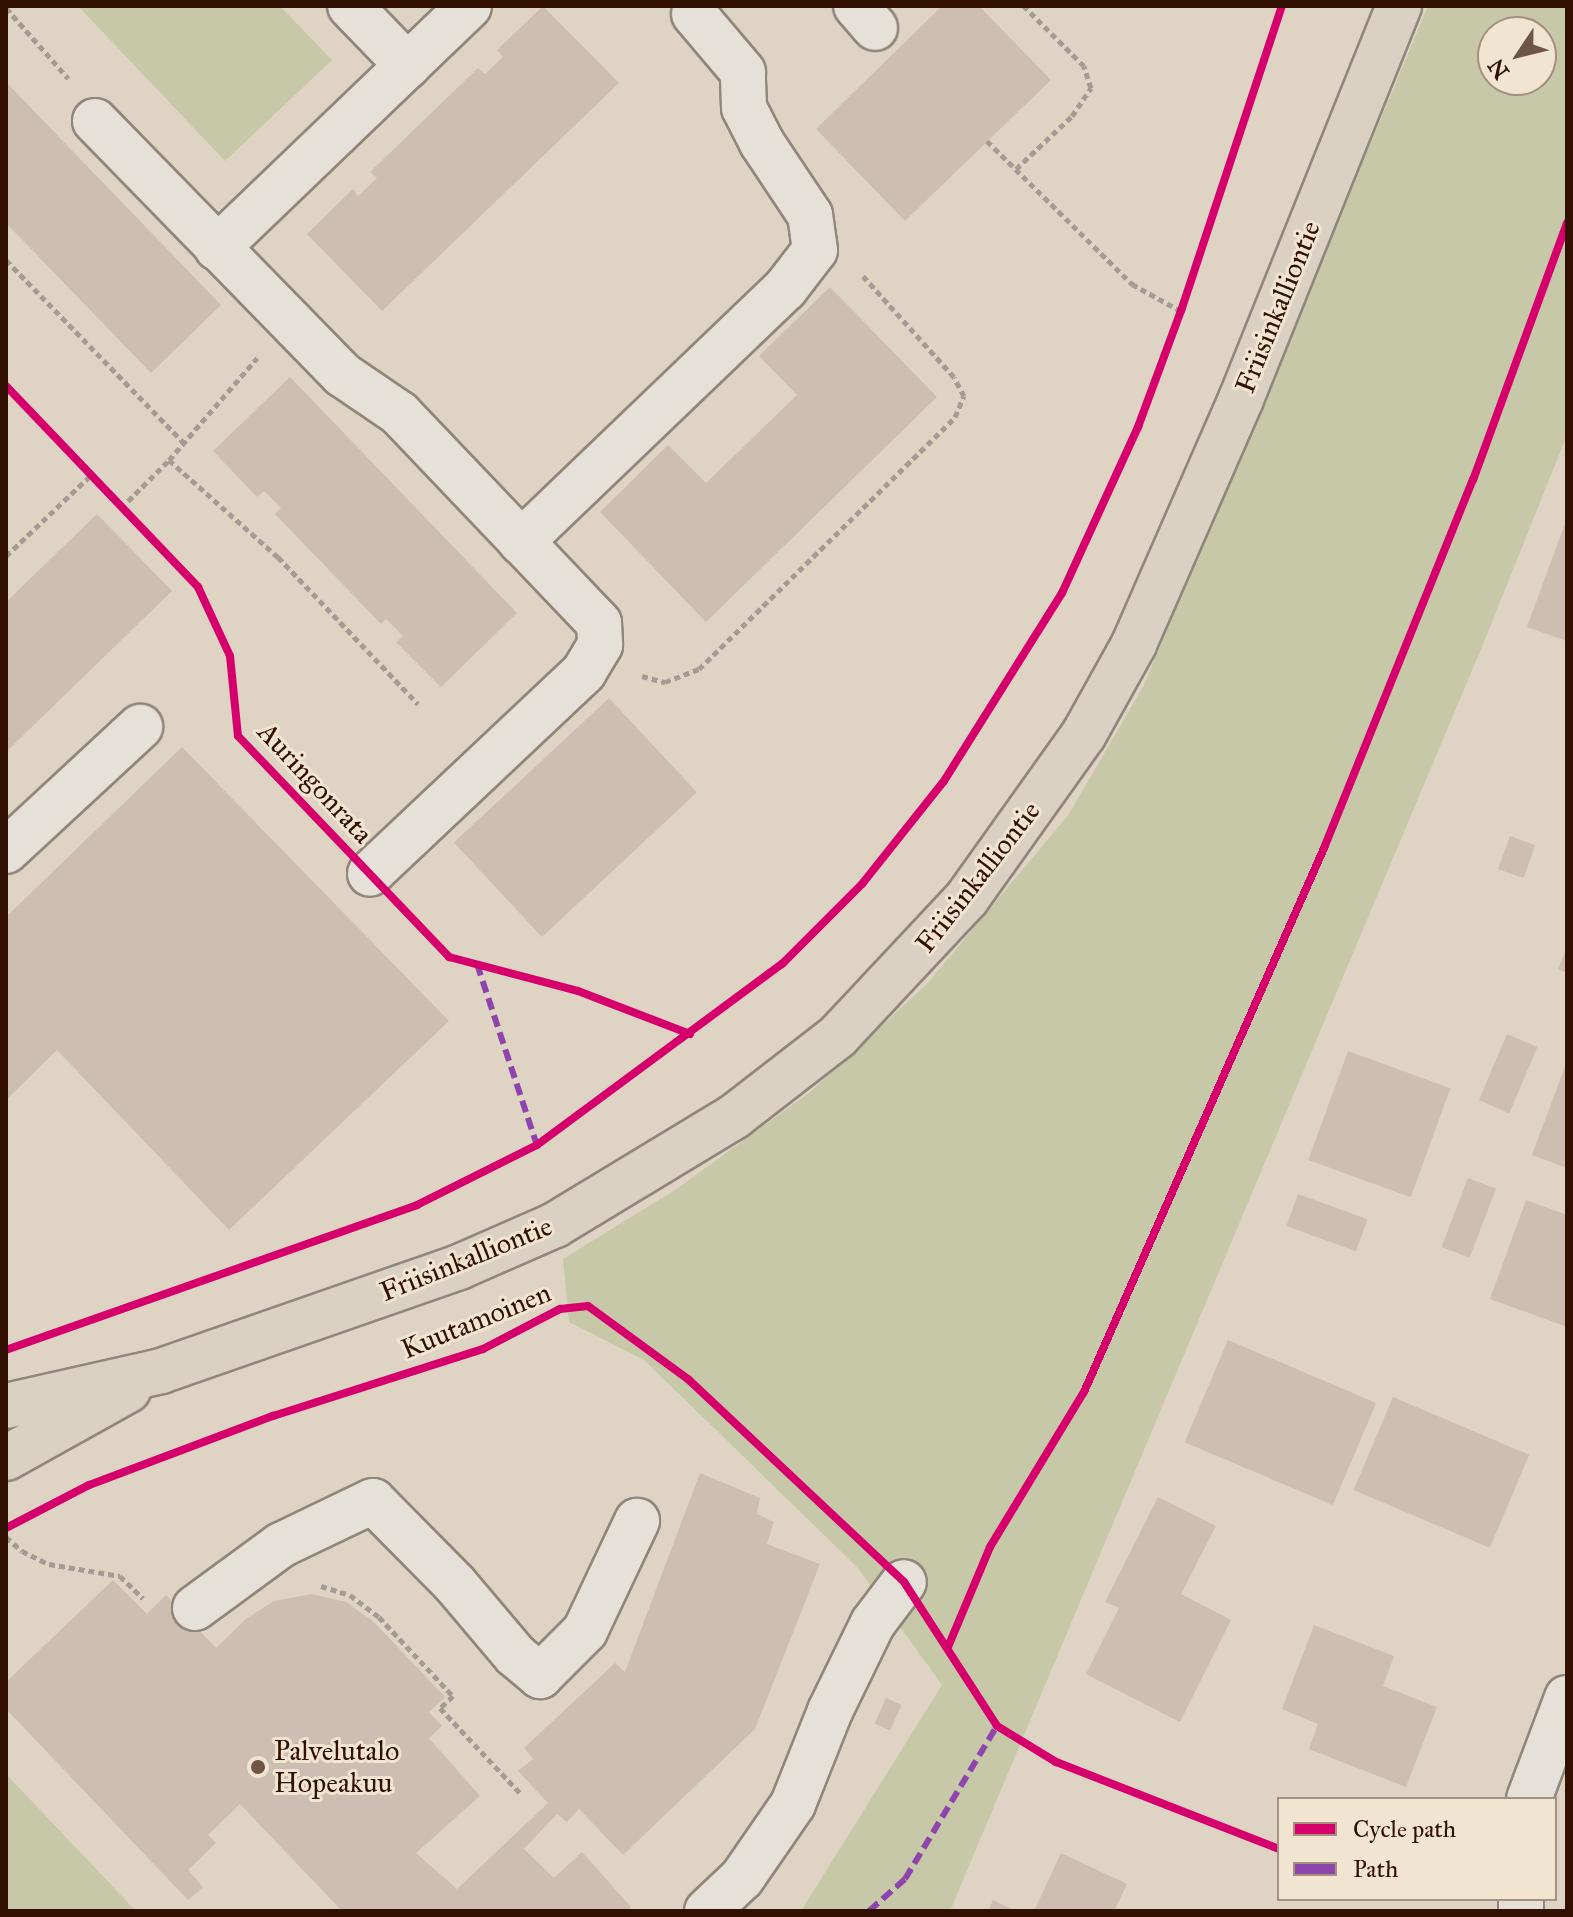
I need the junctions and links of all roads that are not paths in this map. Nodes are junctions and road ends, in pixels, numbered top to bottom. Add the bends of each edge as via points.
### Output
1 (350, 6) edge
2 (469, 6) edge
3 (1399, 6) edge
4 (693, 9) edge
5 (408, 66) junction
6 (95, 121) road end
7 (217, 248) junction
8 (521, 542) junction
9 (140, 727) dead end
10 (6, 851) edge
11 (370, 874) dead end
12 (161, 1371) junction
13 (6, 1406) edge
14 (6, 1458) edge
15 (637, 1521) dead end
16 (904, 1582) dead end
17 (195, 1608) road end
18 (1567, 1698) edge
19 (1530, 1797) edge
20 (707, 1911) edge

1 - 5 street
2 - 5 street
3 - 12 main road, Friisinkalliontie via 1241,399 1134,644 1084,734 1018,830 903,971 838,1036 735,1116 555,1225 459,1267
4 - 8 street via 743,72 744,108 810,215 815,250 785,289
5 - 7 street
6 - 7 street
7 - 8 street via 343,375 399,413
8 - 11 street via 599,623 600,645 584,672
9 - 10 street
12 - 13 main road, Friisinkalliontie
12 - 14 main road, Friisinkalliontie
15 - 17 street via 585,1631 540,1676 373,1501 281,1545
16 - 20 street via 873,1623 793,1804 742,1878
18 - 19 street

